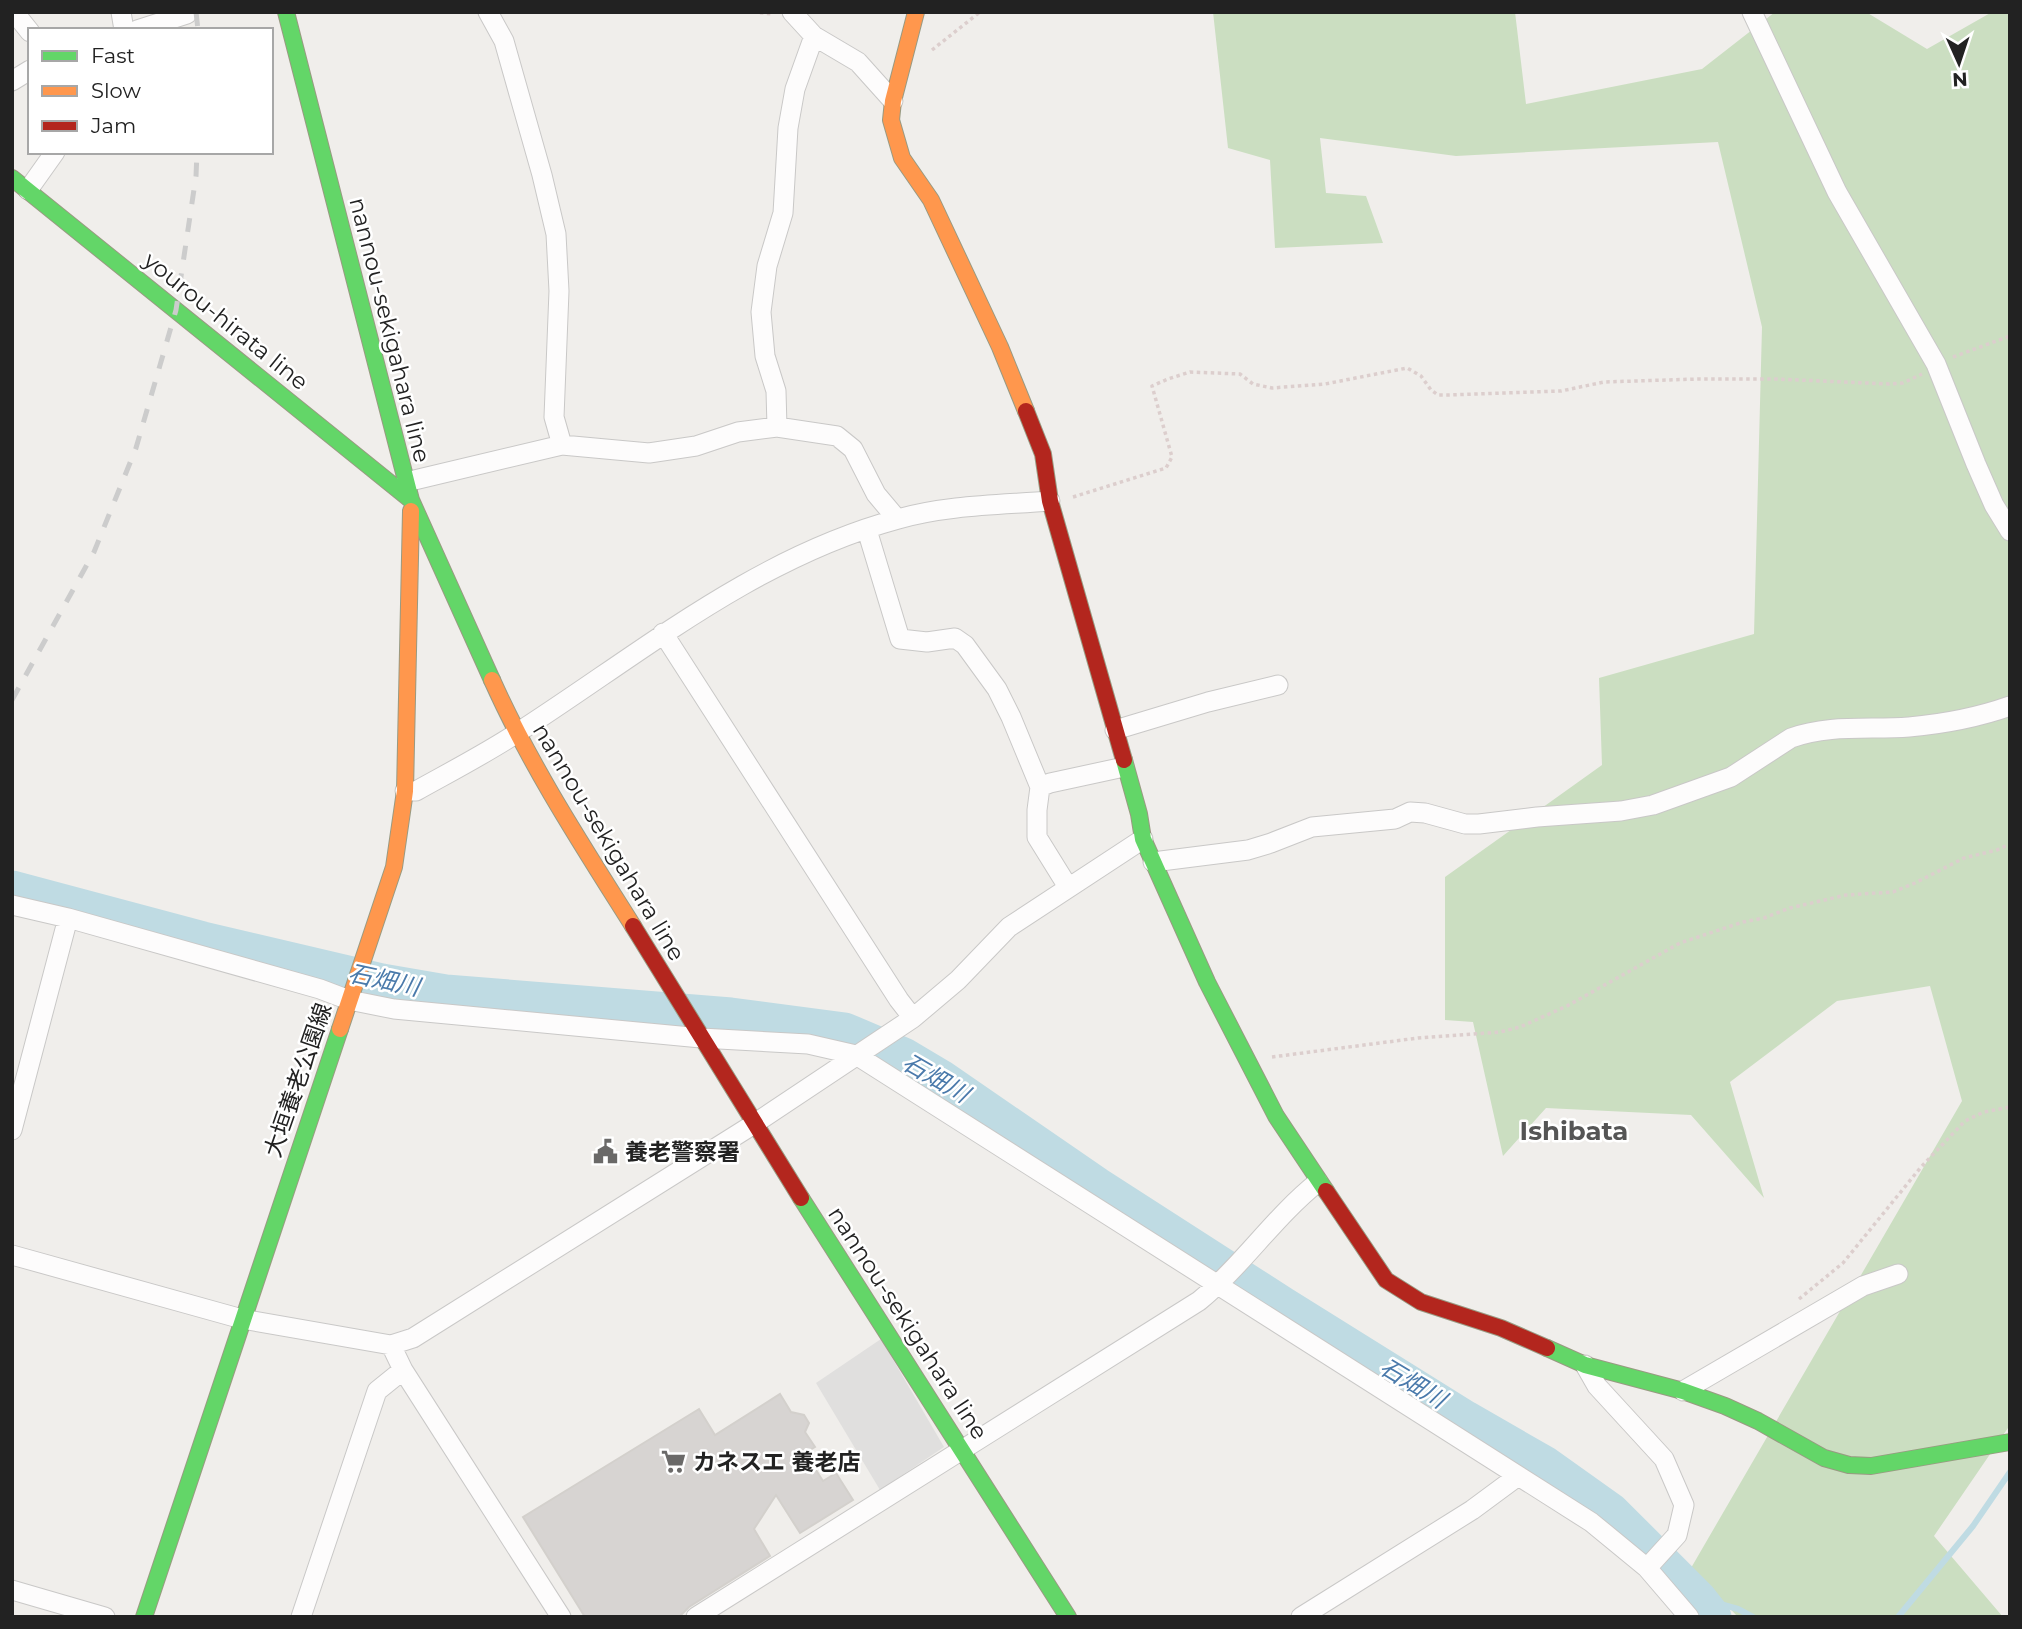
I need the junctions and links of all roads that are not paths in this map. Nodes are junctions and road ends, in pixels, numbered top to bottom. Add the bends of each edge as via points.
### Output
1 (14, 12) edge
2 (286, 12) edge
3 (488, 12) edge
4 (792, 12) edge
5 (916, 12) edge
6 (1752, 12) edge
7 (187, 14) dead end
8 (142, 28) edge
9 (28, 30) edge
10 (814, 36) junction
11 (28, 71) edge
12 (12, 81) edge
13 (893, 101) junction
14 (53, 154) edge
15 (20, 184) edge
16 (777, 427) junction
17 (562, 445) junction
18 (408, 491) junction
19 (1051, 502) junction
20 (897, 519) junction
21 (867, 530) junction
22 (2010, 531) edge
23 (663, 633) junction
24 (1278, 685) dead end
25 (2010, 706) edge
26 (1115, 730) junction
27 (516, 734) junction
28 (1124, 767) junction
29 (1041, 787) junction
30 (405, 791) junction
31 (1143, 839) junction
32 (1153, 862) junction
33 (1068, 887) junction
34 (12, 905) edge
35 (68, 918) junction
36 (350, 996) junction
37 (913, 1018) junction
38 (699, 1034) junction
39 (860, 1053) junction
40 (18, 1081) edge
41 (754, 1124) junction
42 (12, 1130) edge
43 (1318, 1182) junction
44 (12, 1255) edge
45 (1898, 1274) dead end
46 (1223, 1281) junction
47 (242, 1319) junction
48 (391, 1345) junction
49 (1585, 1365) junction
50 (403, 1370) junction
51 (1683, 1391) junction
52 (2010, 1442) edge
53 (962, 1449) junction
54 (1518, 1476) junction
55 (1647, 1568) junction
56 (12, 1590) edge
57 (105, 1617) edge
58 (144, 1617) edge
59 (301, 1617) edge
60 (561, 1617) edge
61 (696, 1617) edge
62 (1068, 1617) edge
63 (1301, 1617) edge
64 (1689, 1617) edge

1 - 9 street
2 - 18 main road, nannou-sekigahara line
3 - 17 street via 504,41 556,234 559,290 554,417
4 - 10 street
5 - 13 main road
6 - 22 street via 1837,192 1936,364 1994,505
7 - 8 street
10 - 13 street via 858,62
10 - 16 street via 795,89 783,213 767,266 761,312 765,356 776,391
11 - 12 street
13 - 19 main road via 891,120 902,158 931,201 1000,347 1043,454
14 - 15 street
15 - 18 main road, yourou-hirata line
16 - 17 street via 649,453
16 - 20 street via 836,436 853,449 876,494
17 - 18 street
18 - 27 main road, nannou-sekigahara line
18 - 30 main road, 大垣養老公園線 via 411,576
19 - 20 street via 942,510
19 - 26 main road
20 - 21 street
21 - 23 street via 766,571
21 - 29 street via 900,639 955,638 965,645 997,689
23 - 27 street
23 - 37 street
24 - 26 street
25 - 32 street via 1910,727 1833,729 1801,735 1731,778 1621,811 1472,824 1409,811 1395,819 1312,827 1248,850
26 - 28 main road
27 - 30 street via 416,791
27 - 38 main road, nannou-sekigahara line
28 - 29 street
28 - 31 main road
29 - 33 street via 1037,837
30 - 36 main road, 大垣養老公園線 via 394,867
31 - 32 main road
31 - 33 street
32 - 43 main road via 1245,1060
33 - 37 street via 1009,927
34 - 35 street
35 - 36 street
35 - 40 street
36 - 38 street via 394,1009
36 - 47 main road, 大垣養老公園線
37 - 39 street
38 - 39 street
38 - 41 main road, nannou-sekigahara line
39 - 41 street
39 - 46 street
40 - 42 street
41 - 48 street via 413,1338
41 - 53 main road, nannou-sekigahara line
43 - 46 street
43 - 49 main road via 1386,1280 1421,1302 1501,1328
44 - 47 street
45 - 51 street via 1863,1286
46 - 53 street via 1199,1301
46 - 54 street
47 - 48 street
47 - 58 main road, 大垣養老公園線
48 - 50 street
49 - 51 main road
49 - 55 street via 1597,1386 1664,1459 1684,1504 1677,1535
50 - 59 street via 377,1391
50 - 60 street
51 - 52 main road via 1849,1465 1871,1466
53 - 61 street
53 - 62 main road, nannou-sekigahara line
54 - 55 street via 1591,1522
54 - 63 street
55 - 64 street
56 - 57 street

